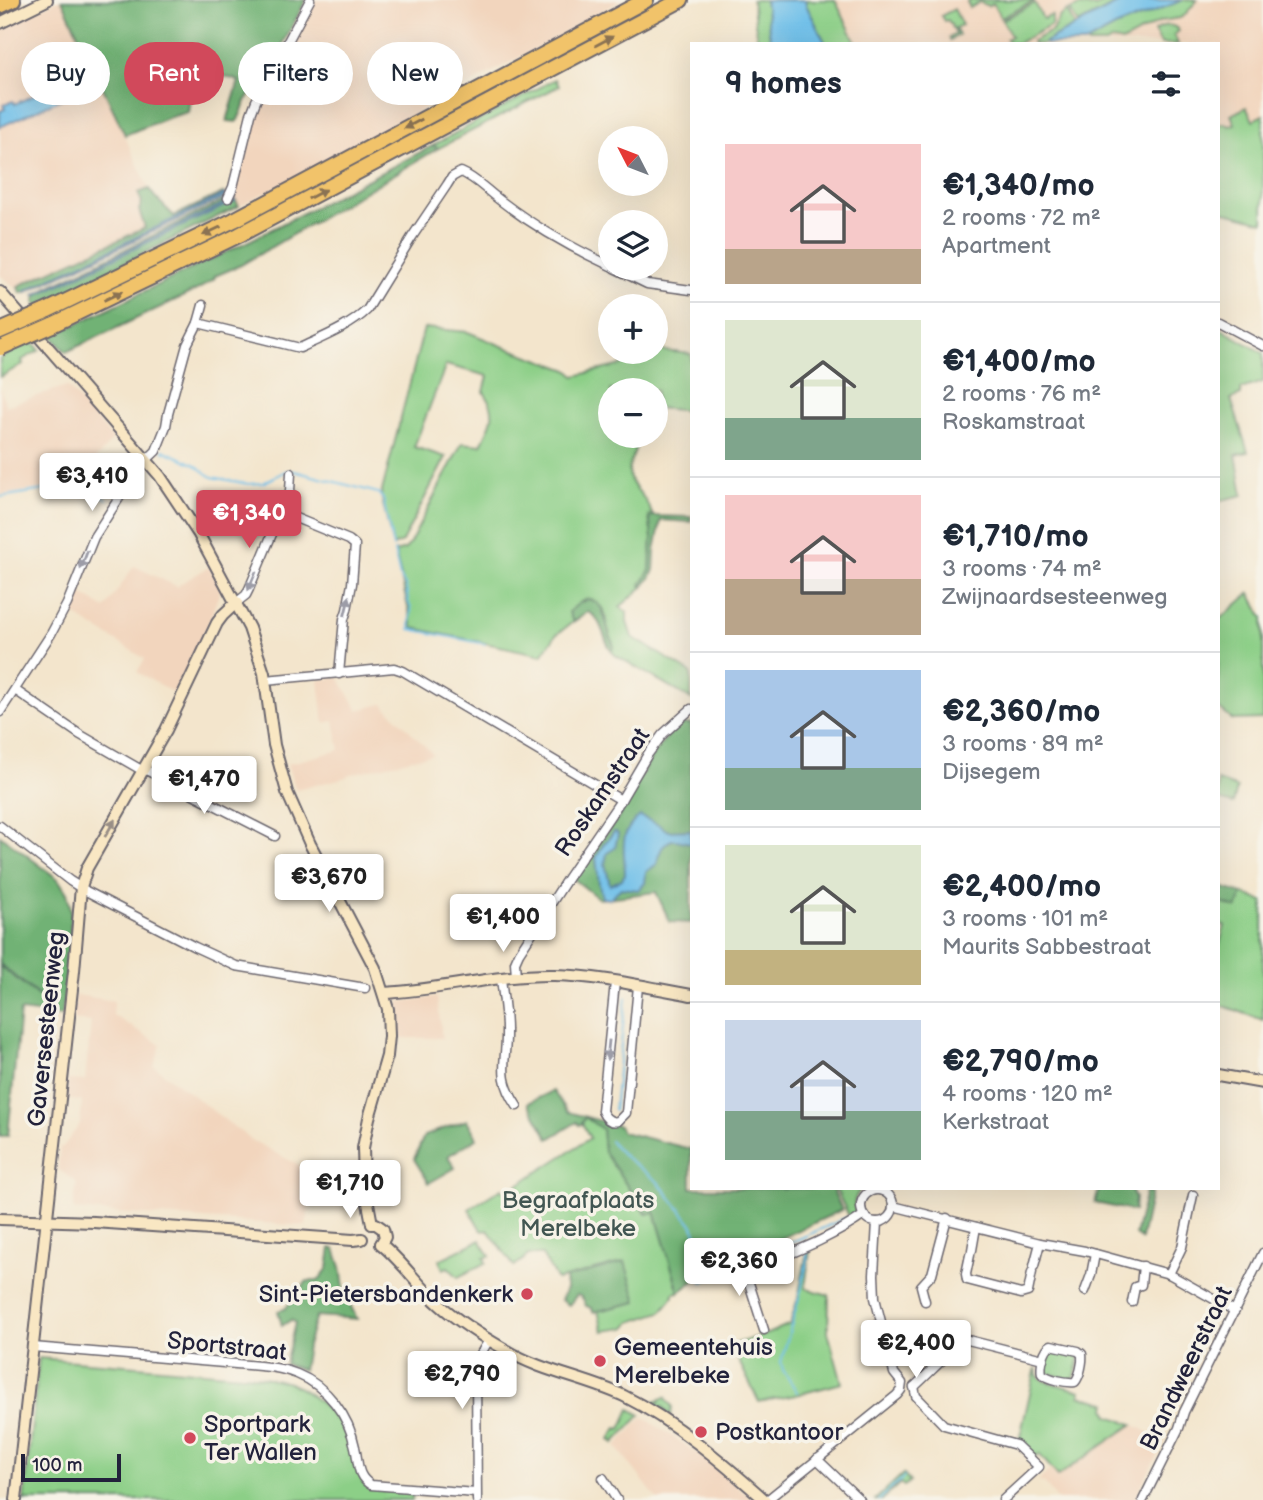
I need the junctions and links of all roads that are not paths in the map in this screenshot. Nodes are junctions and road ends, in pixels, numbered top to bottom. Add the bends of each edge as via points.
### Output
1 (13, 0) edge
2 (47, 0) edge
3 (310, 0) edge
4 (646, 0) edge
5 (681, 0) edge
6 (0, 6) edge
7 (0, 23) edge
8 (228, 198) dead end
9 (598, 260) edge
10 (639, 280) edge
11 (690, 290) edge
12 (0, 292) edge
13 (203, 305) dead end
14 (48, 319) junction
15 (198, 323) junction
16 (1220, 323) edge
17 (0, 331) edge
18 (1263, 346) edge
19 (0, 348) edge
20 (146, 461) junction
21 (291, 473) dead end
22 (281, 512) junction
23 (237, 603) junction
24 (339, 674) junction
25 (265, 680) junction
26 (15, 690) junction
27 (690, 710) edge
28 (0, 712) edge
29 (144, 770) junction
30 (621, 800) junction
31 (0, 827) edge
32 (275, 836) dead end
33 (81, 887) junction
34 (516, 977) junction
35 (501, 979) junction
36 (615, 982) junction
37 (638, 986) junction
38 (365, 988) dead end
39 (384, 993) junction
40 (690, 995) edge
41 (1220, 1074) edge
42 (1263, 1083) edge
43 (517, 1106) dead end
44 (874, 1190) edge
45 (892, 1191) edge
46 (1193, 1195) dead end
47 (893, 1206) junction
48 (864, 1215) junction
49 (947, 1218) junction
50 (0, 1219) edge
51 (46, 1221) junction
52 (877, 1222) junction
53 (372, 1224) junction
54 (976, 1227) junction
55 (362, 1239) junction
56 (1040, 1242) junction
57 (381, 1244) junction
58 (1095, 1254) junction
59 (1263, 1254) edge
60 (1143, 1266) junction
61 (1169, 1273) junction
62 (1085, 1291) dead end
63 (925, 1301) dead end
64 (1132, 1302) dead end
65 (1235, 1311) junction
66 (764, 1330) dead end
67 (488, 1340) junction
68 (33, 1347) junction
69 (1044, 1359) junction
70 (902, 1383) junction
71 (914, 1387) junction
72 (817, 1459) junction
73 (603, 1478) dead end
74 (476, 1496) edge
75 (16, 1500) edge
76 (617, 1500) edge
77 (766, 1500) edge
78 (860, 1500) edge
79 (1003, 1500) edge
80 (1143, 1500) edge

1 - 6 highway
2 - 7 main road
3 - 8 street via 256,101
4 -> 14 highway
14 -> 5 highway via 239,235
9 - 15 street via 548,233 461,172 452,177 367,310 347,324 300,348
10 - 11 street
12 - 20 main road
13 - 15 street
14 - 17 highway, bridge
14 - 19 highway, bridge
15 - 20 street via 187,345 160,443
16 - 18 street
20 - 23 main road via 179,502
20 -> 26 street via 94,537 51,634
21 - 22 street via 290,491
22 -> 23 street via 249,589
24 -> 22 street via 355,545
23 - 25 main road
23 - 29 main road, Gaversesteenweg via 217,623
24 - 25 street
24 - 30 street via 403,671
25 - 39 main road via 274,745 287,792
26 - 28 street
26 - 29 street via 79,734
27 - 30 street, Roskamstraat via 656,743
29 - 32 street
33 -> 29 main road, Gaversesteenweg via 86,868
30 - 34 street, Roskamstraat via 519,953
31 - 33 street
33 - 38 street via 236,966
33 - 51 main road, Gaversesteenweg
34 - 35 main road
34 - 36 main road via 555,975
35 - 39 main road
35 - 43 street via 506,1028 504,1078
36 - 37 main road
36 -> 37 street via 602,1111 612,1122 626,1113
37 - 40 main road
39 - 53 main road via 387,1056 363,1148
41 - 42 main road
44 - 48 street via 863,1198
45 - 47 street
46 - 61 street via 1182,1247
47 - 49 street
47 - 52 street via 888,1218
48 - 52 street
48 - 66 street via 758,1267 749,1276
49 - 54 street
49 - 63 street via 932,1274 921,1286
50 - 51 main road
51 - 55 main road
51 - 68 main road, Gaversesteenweg
52 - 70 street via 875,1298 894,1373
53 - 55 main road via 363,1230
53 - 57 main road via 383,1229
54 - 56 street
54 - 56 street via 967,1280 1021,1294 1028,1292
55 - 57 main road via 370,1247
56 - 58 street
57 - 67 main road via 440,1306
58 - 60 street
58 - 62 street
59 - 65 street, Brandweerstraat
60 - 61 street
60 - 64 street via 1141,1285 1135,1287
61 - 65 street
65 - 80 street, Brandweerstraat
67 - 74 street via 476,1371
67 - 77 main road via 649,1410
68 - 74 street, Sportstraat via 260,1366 295,1373 315,1384 339,1408 365,1482
68 - 75 main road, Gaversesteenweg
69 - 69 street via 1051,1345 1078,1351 1083,1357 1072,1383 1044,1376
69 - 71 street via 968,1340
70 - 71 street
70 - 72 street via 897,1395
71 - 79 street via 916,1396 944,1425 1016,1445 1038,1467
72 - 77 street
72 - 78 street
73 - 76 street

